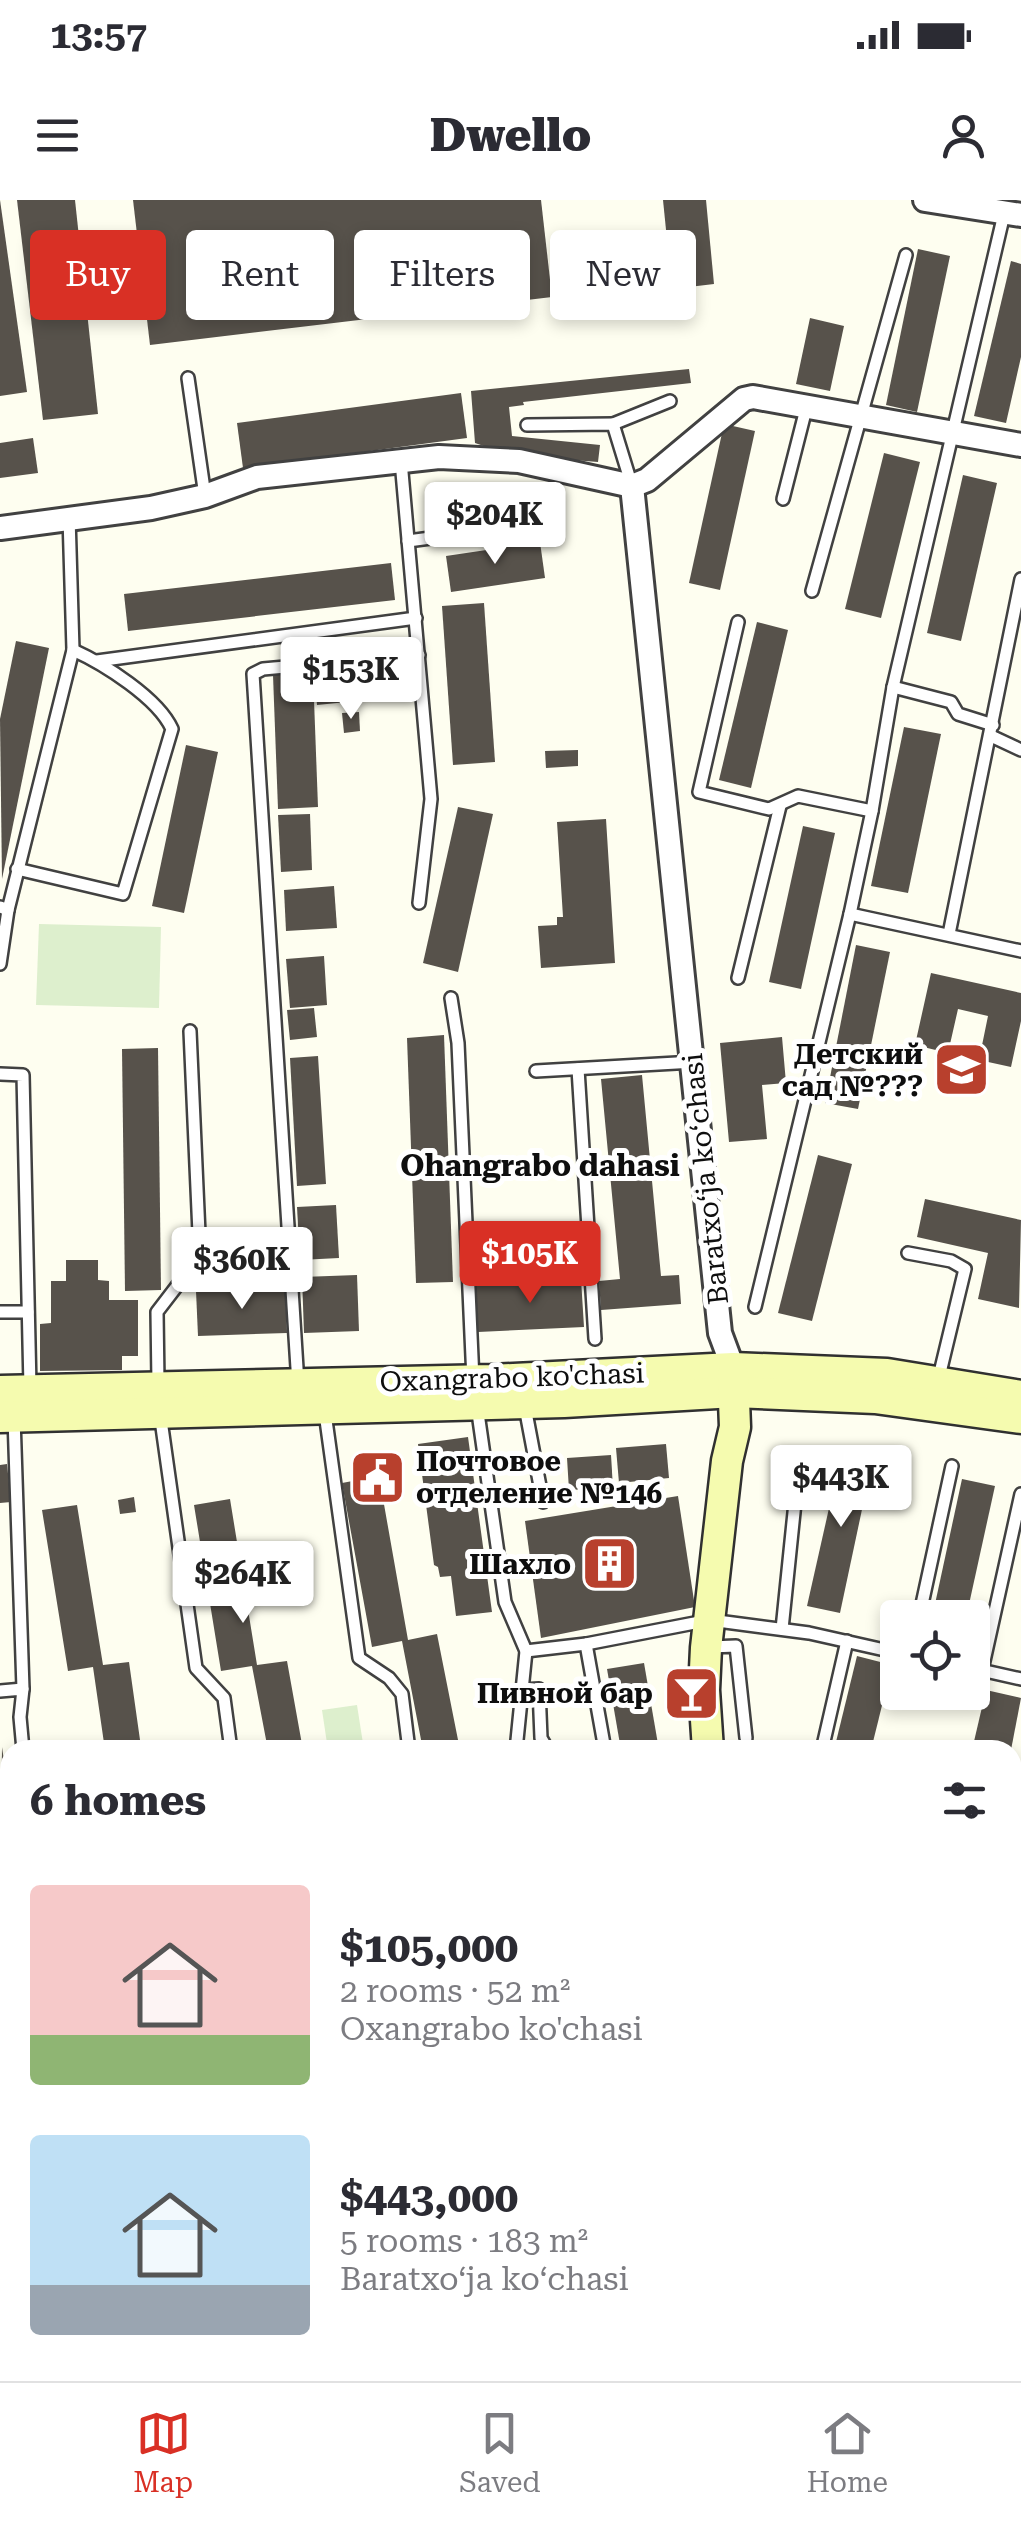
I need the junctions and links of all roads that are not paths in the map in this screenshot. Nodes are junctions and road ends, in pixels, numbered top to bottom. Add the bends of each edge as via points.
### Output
1 (925, 200) edge
2 (1013, 215) edge
3 (906, 255) dead end
4 (188, 378) dead end
5 (670, 401) dead end
6 (807, 405) junction
7 (861, 416) junction
8 (613, 424) junction
9 (527, 425) dead end
10 (954, 434) junction
11 (1021, 445) edge
12 (401, 461) junction
13 (632, 486) junction
14 (205, 496) junction
15 (783, 499) dead end
16 (69, 517) junction
17 (0, 528) edge
18 (498, 528) dead end
19 (408, 541) junction
20 (1021, 579) edge
21 (812, 592) dead end
22 (416, 618) junction
23 (738, 622) dead end
24 (73, 650) junction
25 (419, 655) junction
26 (97, 661) junction
27 (893, 686) junction
28 (992, 730) junction
29 (1021, 750) edge
30 (780, 806) junction
31 (872, 811) junction
32 (17, 869) junction
33 (419, 903) dead end
34 (4, 908) edge
35 (850, 914) junction
36 (948, 934) junction
37 (1021, 951) edge
38 (0, 964) edge
39 (738, 978) dead end
40 (451, 998) dead end
41 (190, 1031) dead end
42 (694, 1062) junction
43 (578, 1069) junction
44 (536, 1071) dead end
45 (0, 1074) edge
46 (908, 1254) dead end
47 (200, 1256) junction
48 (292, 1257) junction
49 (755, 1307) dead end
50 (0, 1312) edge
51 (28, 1312) junction
52 (596, 1339) dead end
53 (733, 1380) junction
54 (938, 1380) junction
55 (298, 1384) junction
56 (475, 1392) junction
57 (1021, 1396) edge
58 (159, 1400) junction
59 (524, 1403) junction
60 (15, 1404) edge
61 (324, 1408) junction
62 (1021, 1418) edge
63 (952, 1466) dead end
64 (796, 1493) dead end
65 (1021, 1494) edge
66 (543, 1502) dead end
67 (923, 1600) edge
68 (990, 1620) edge
69 (782, 1630) junction
70 (708, 1634) junction
71 (847, 1641) junction
72 (586, 1644) junction
73 (880, 1648) edge
74 (526, 1651) junction
75 (990, 1672) edge
76 (1021, 1679) edge
77 (23, 1688) junction
78 (522, 1690) junction
79 (0, 1691) edge
80 (746, 1738) dead end
81 (22, 1740) edge
82 (230, 1740) edge
83 (408, 1740) edge
84 (517, 1740) edge
85 (542, 1740) edge
86 (604, 1740) edge
87 (708, 1740) edge
88 (824, 1740) edge

1 - 2 street
2 - 10 lane
3 - 7 lane
4 - 14 lane
5 - 8 lane
6 - 7 street
6 - 13 street via 744,399
6 - 15 lane
7 - 10 street
7 - 21 lane
8 - 9 lane
8 - 13 lane
10 - 11 street
10 - 27 lane
12 - 13 street via 519,461
12 - 14 street via 257,477
12 - 19 lane
13 - 42 street, Baratxoʻja koʻchasi
14 - 16 street
16 - 17 street
16 - 24 lane
18 - 19 lane
19 - 22 lane
20 - 28 lane
22 - 25 lane
22 - 26 lane
23 - 30 lane via 699,792
24 - 26 lane
24 - 32 lane
25 - 33 lane via 431,799
25 - 48 lane via 253,674
26 - 32 lane via 166,714 172,729 124,894
27 - 28 lane via 950,702 958,714
27 - 31 lane
28 - 29 lane
28 - 36 lane
30 - 31 lane via 798,796
30 - 39 lane
31 - 35 lane
32 - 34 lane
34 - 38 lane
35 - 36 lane
35 - 49 lane
36 - 37 lane
40 - 56 lane
41 - 47 lane
42 - 43 lane
42 - 53 street, Baratxoʻja koʻchasi via 720,1333
43 - 44 lane
43 - 52 lane
45 - 51 lane via 24,1075
46 - 54 lane via 966,1269
47 - 48 lane
47 - 58 lane via 157,1312
48 - 55 lane
50 - 51 lane
51 - 60 lane
53 - 54 main road, Oxangrabo ko'chasi via 838,1370
53 - 56 main road, Oxangrabo ko'chasi
53 - 59 main road, Oxangrabo ko'chasi
53 - 62 main road, Oxangrabo ko'chasi
53 - 70 main road, Baratxoʻja koʻchasi via 735,1427
54 - 57 main road, Oxangrabo ko'chasi
55 - 56 main road, Oxangrabo ko'chasi
55 - 58 main road, Oxangrabo ko'chasi
56 - 59 main road, Oxangrabo ko'chasi
56 - 61 main road, Oxangrabo ko'chasi
56 - 74 lane via 505,1602
58 - 60 main road, Oxangrabo ko'chasi
58 - 61 main road, Oxangrabo ko'chasi
58 - 82 lane via 196,1668 224,1698
59 - 66 lane
60 - 77 lane
61 - 83 lane via 359,1658 402,1694
63 - 67 lane
64 - 69 lane
65 - 68 lane
69 - 70 lane
69 - 71 lane
70 - 72 lane
70 - 80 lane via 736,1646
70 - 87 main road, Baratxoʻja koʻchasi
71 - 73 lane
71 - 88 lane
72 - 74 lane
72 - 86 lane
74 - 78 lane
75 - 76 lane
77 - 79 lane
77 - 81 lane
78 - 84 lane
78 - 85 lane via 540,1689

